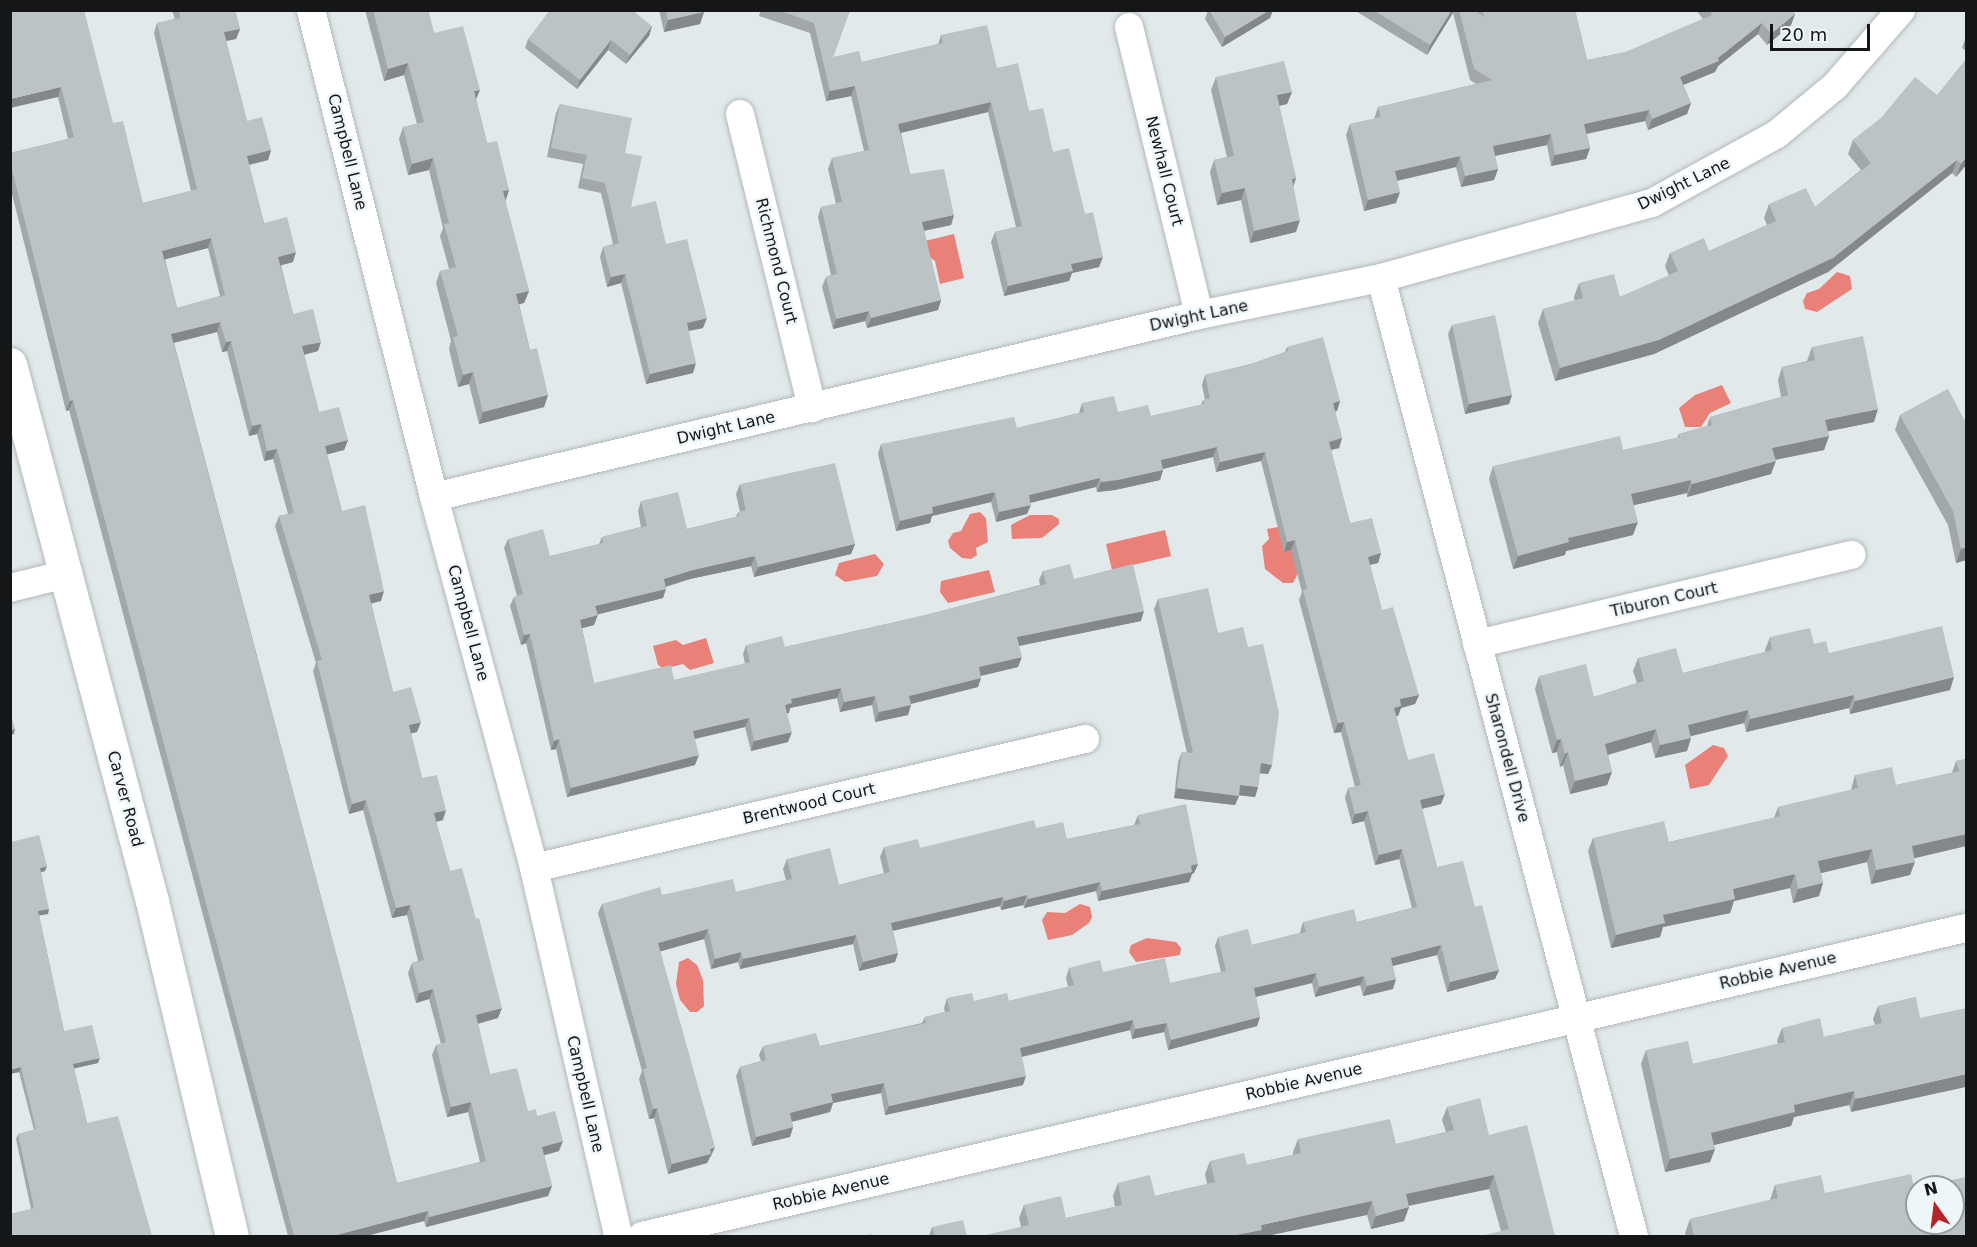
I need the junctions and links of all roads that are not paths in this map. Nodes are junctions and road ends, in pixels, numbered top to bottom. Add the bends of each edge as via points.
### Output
1 (312, 10) edge
2 (1900, 10) edge
3 (1129, 27) dead end
4 (740, 114) dead end
5 (1381, 278) junction
6 (1199, 315) junction
7 (10, 364) edge
8 (812, 408) junction
9 (434, 497) junction
10 (1852, 555) dead end
11 (66, 574) junction
12 (10, 588) edge
13 (1477, 644) junction
14 (1085, 739) dead end
15 (534, 868) junction
16 (1966, 927) edge
17 (1575, 1018) junction
18 (232, 1236) edge
19 (618, 1236) edge
20 (642, 1236) edge
21 (1634, 1236) edge

1 - 9 street, Campbell Lane
2 - 5 street, Dwight Lane via 1835,86 1777,134 1712,173 1652,203
3 - 6 street, Newhall Court
4 - 8 street, Richmond Court
5 - 6 street, Dwight Lane
5 - 13 street, Sharondell Drive
6 - 8 street, Dwight Lane
7 - 11 street, Carver Road
8 - 9 street, Dwight Lane
9 - 15 street, Campbell Lane
10 - 13 street, Tiburon Court
11 - 12 street
11 - 18 street, Carver Road via 152,901
13 - 17 street, Sharondell Drive
14 - 15 street, Brentwood Court
15 - 19 street, Campbell Lane
16 - 17 street, Robbie Avenue
17 - 20 street, Robbie Avenue
17 - 21 street, Sharondell Drive

